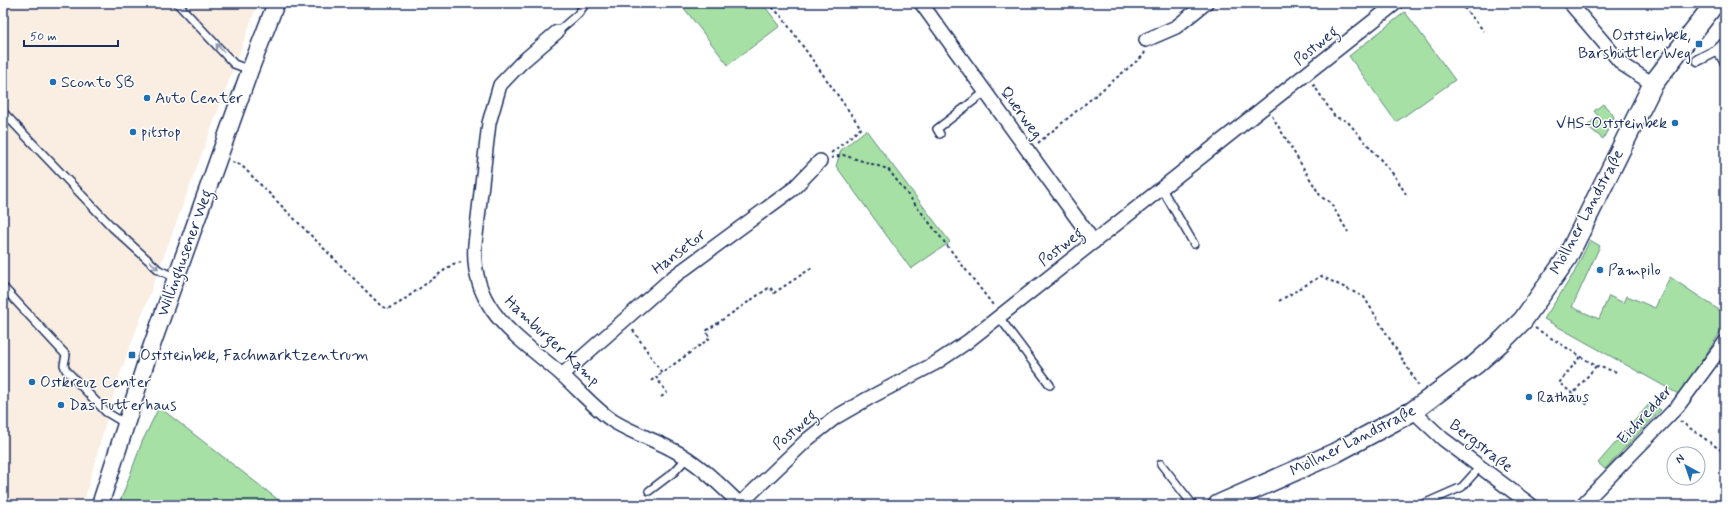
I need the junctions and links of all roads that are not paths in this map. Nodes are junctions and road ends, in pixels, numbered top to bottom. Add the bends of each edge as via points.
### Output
1 (177, 3) edge
2 (276, 3) edge
3 (586, 3) edge
4 (921, 3) edge
5 (1206, 3) edge
6 (1396, 3) edge
7 (1570, 3) edge
8 (1715, 3) edge
9 (557, 32) joint
10 (1146, 40) road end
11 (1725, 43) edge
12 (1718, 50) junction
13 (1698, 60) dead end
14 (1725, 61) edge
15 (250, 70) junction
16 (1653, 84) junction
17 (985, 92) junction
18 (3, 112) edge
19 (940, 134) dead end
20 (820, 161) road end
21 (1162, 189) junction
22 (1094, 242) junction
23 (1194, 244) dead end
24 (176, 278) junction
25 (3, 287) edge
26 (1000, 316) junction
27 (1725, 342) edge
28 (562, 375) junction
29 (1050, 385) dead end
30 (1420, 406) junction
31 (126, 424) junction
32 (686, 459) junction
33 (1161, 464) dead end
34 (1480, 467) junction
35 (649, 491) dead end
36 (100, 505) edge
37 (741, 505) edge
38 (1193, 505) edge
39 (1218, 505) edge
40 (1422, 505) edge
41 (1531, 505) edge
42 (1582, 505) edge

15 -> 1 lane via 234,64
2 - 15 street, Willinghusener Weg
3 - 9 lane via 578,14
4 - 17 street, Querweg
5 - 10 street via 1176,27
6 - 21 street, Postweg
7 - 16 street via 1622,64
8 - 16 main road, Möllner Landstraße
9 - 28 street, Hamburger Kamp via 520,63 500,85 489,122 474,259 479,286 490,308 510,330
11 - 12 street
12 - 13 street
12 - 14 street
15 - 24 street, Willinghusener Weg
16 - 30 main road, Möllner Landstraße via 1567,258 1523,320 1476,364
17 - 19 lane via 937,129
17 - 22 street, Querweg
18 -> 24 lane via 113,228 159,270
20 - 28 street, Hansetor via 793,189 696,259
21 - 22 street, Postweg
21 - 23 lane
22 - 26 street, Postweg
24 - 31 street, Willinghusener Weg
25 - 31 lane via 66,355 66,370 106,412
26 - 29 lane
26 - 37 street, Postweg via 934,364 836,417 808,439
27 - 42 street, Eichredder via 1670,415
28 - 32 street, Hamburger Kamp via 612,421 673,450
30 - 34 street, Bergstraße via 1443,439
30 - 39 main road, Möllner Landstraße via 1335,453
31 - 36 street, Willinghusener Weg
32 - 35 lane
32 - 37 street, Hamburger Kamp via 709,475
33 - 38 lane
34 - 40 lane via 1462,487
34 - 41 street, Bergstraße

